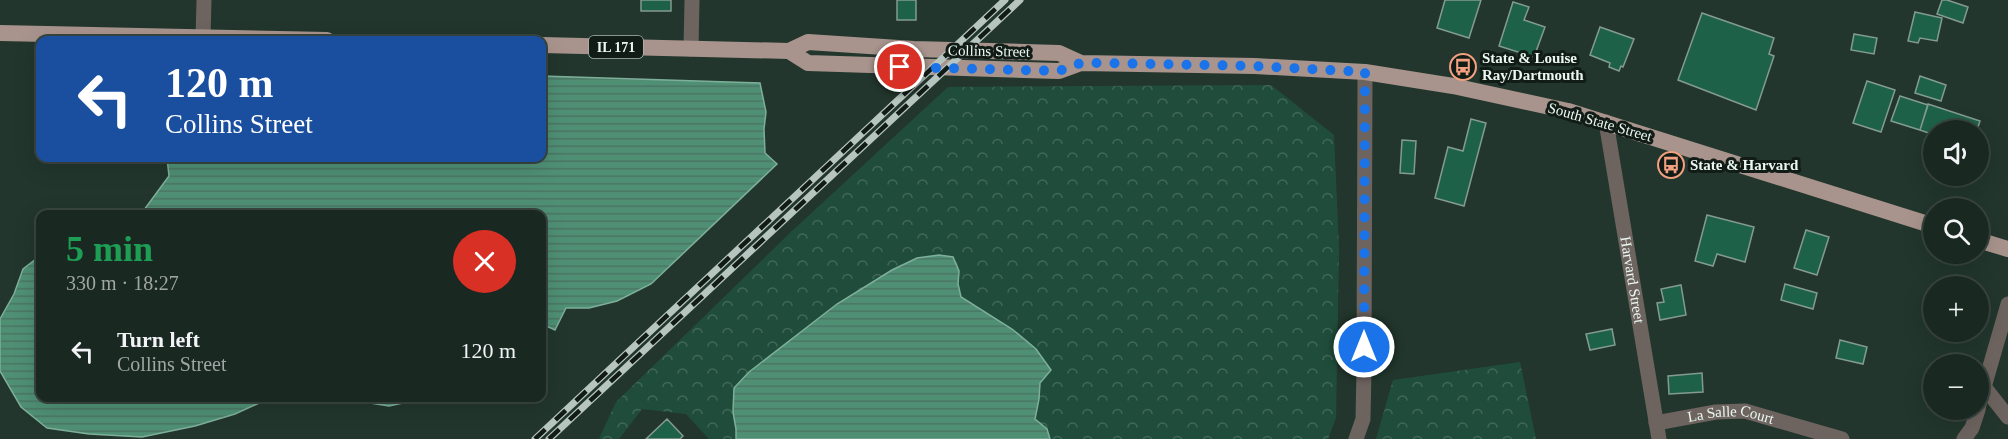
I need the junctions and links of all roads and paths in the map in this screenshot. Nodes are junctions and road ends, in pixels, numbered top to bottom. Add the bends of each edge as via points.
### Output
1 (204, 0) edge
2 (692, 0) edge
3 (0, 33) edge
4 (122, 36) edge
5 (203, 36) edge
6 (546, 45) edge
7 (691, 49) junction
8 (1365, 72) junction
9 (1605, 122) junction
10 (1923, 223) edge
11 (1989, 243) edge
12 (2008, 249) edge
13 (2008, 304) edge
14 (1989, 373) edge
15 (1989, 393) edge
16 (2008, 417) edge
17 (1975, 420) edge
18 (1656, 423) junction
19 (1356, 439) edge
20 (1659, 439) edge
21 (1842, 439) edge
22 (1964, 439) edge

1 - 5 street
2 - 7 street
3 - 4 main road
6 - 7 main road, Collins Street / IL 171
7 - 8 main road, Collins Street / IL 171 via 789,51 808,42 1059,53 1081,63
8 - 9 main road, South State Street / IL 171 via 1478,91
8 - 19 street via 1363,419
9 - 10 main road, South State Street / IL 171
9 - 18 street, Harvard Street
11 - 12 main road
13 - 14 street
15 - 16 street
17 - 22 street
18 - 20 street, Harvard Street
18 - 21 street, La Salle Court via 1745,411

